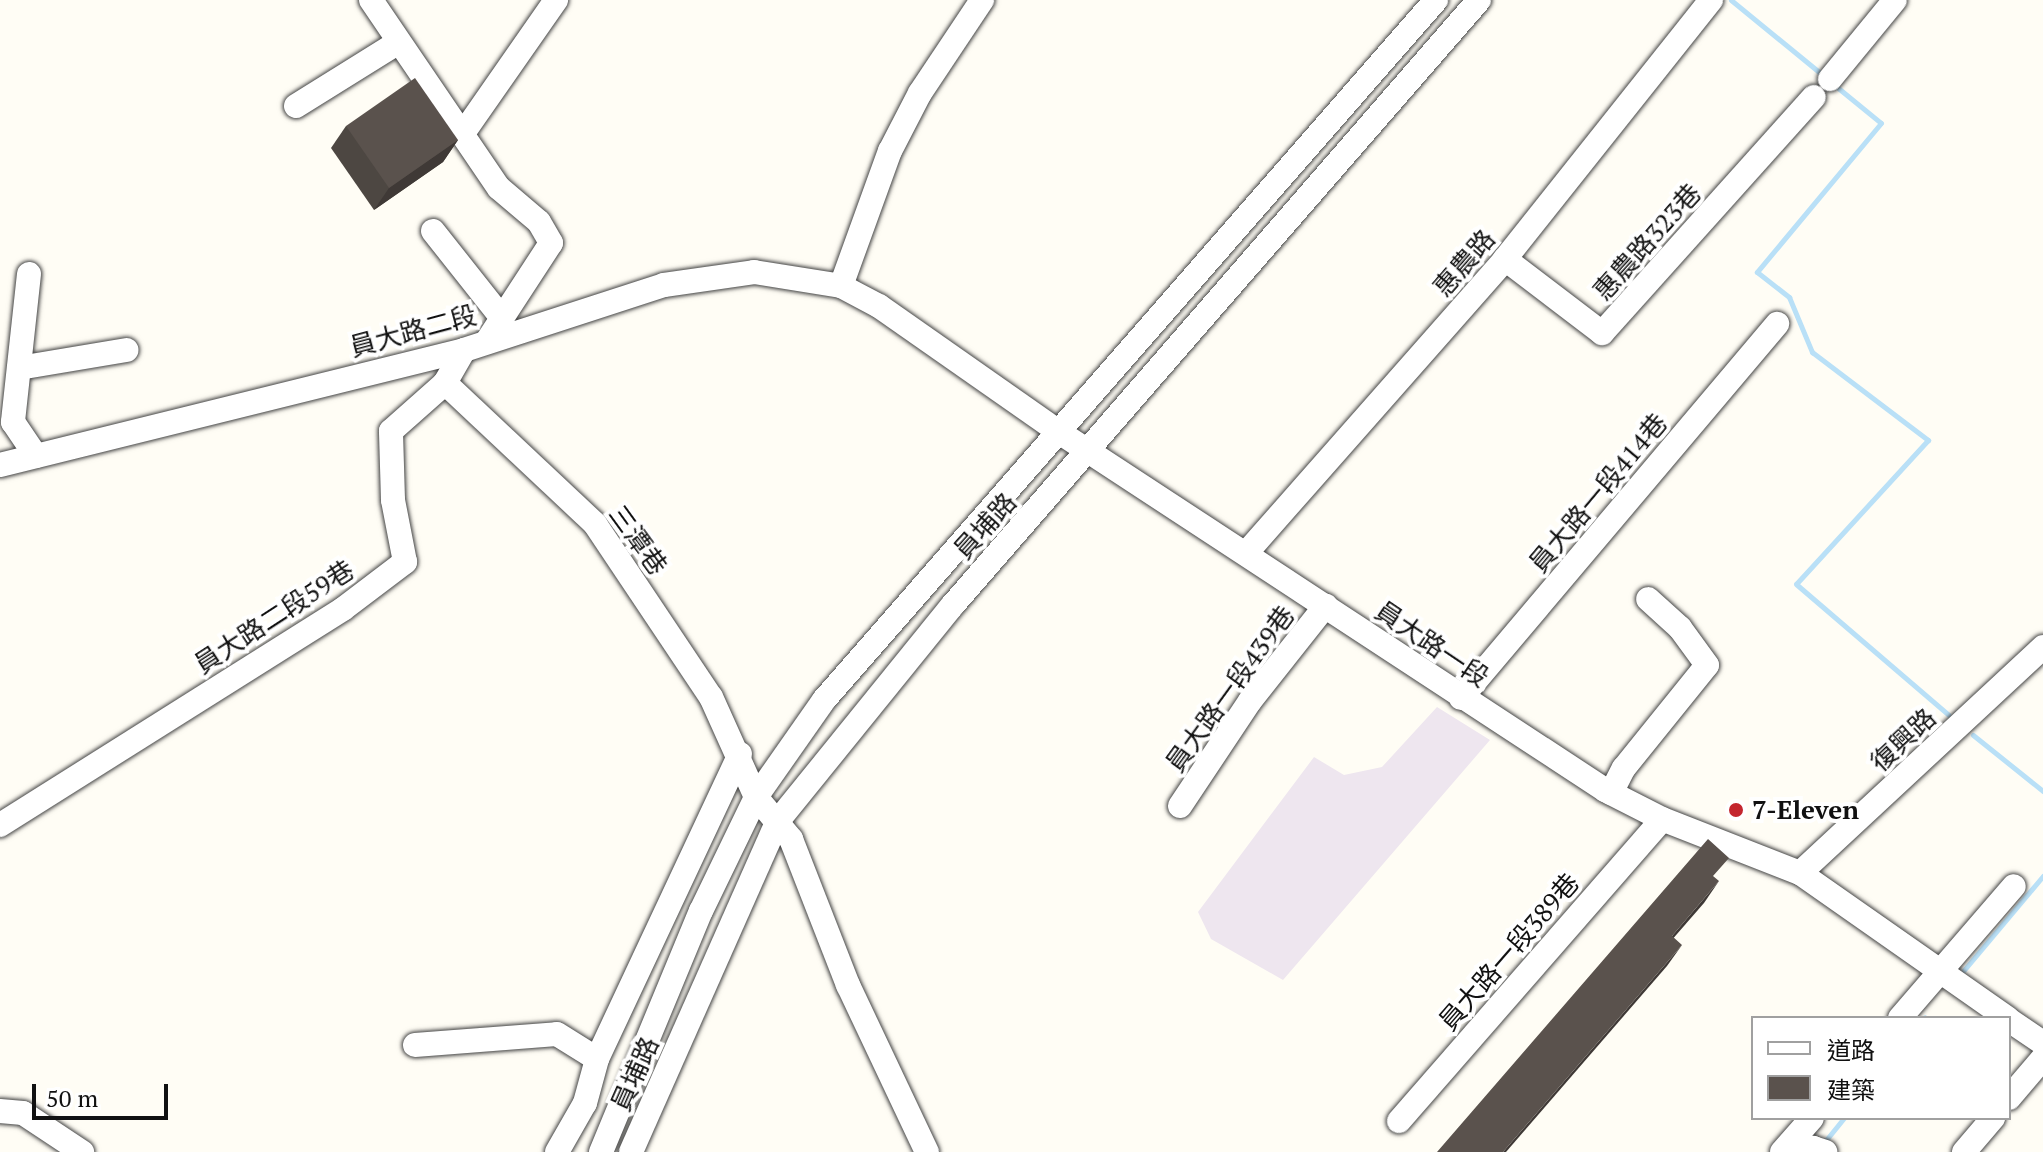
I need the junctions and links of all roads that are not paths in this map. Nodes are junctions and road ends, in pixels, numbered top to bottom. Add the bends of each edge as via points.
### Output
1 (556, 0) edge
2 (1436, 0) edge
3 (1479, 0) edge
4 (1711, 0) edge
5 (1895, 0) edge
6 (978, 1) edge
7 (378, 3) edge
8 (399, 42) junction
9 (296, 106) dead end
10 (464, 132) junction
11 (433, 231) dead end
12 (1505, 259) junction
13 (29, 274) dead end
14 (841, 286) junction
15 (502, 318) junction
16 (1777, 324) dead end
17 (475, 345) junction
18 (126, 350) dead end
19 (19, 368) junction
20 (445, 383) junction
21 (1056, 430) junction
22 (1089, 451) junction
23 (36, 456) junction
24 (0, 465) edge
25 (1248, 551) junction
26 (1648, 599) dead end
27 (1326, 605) junction
28 (2043, 647) edge
29 (1461, 698) junction
30 (740, 754) junction
31 (1611, 793) junction
32 (756, 797) junction
33 (1180, 806) dead end
34 (1662, 819) junction
35 (777, 822) junction
36 (0, 825) edge
37 (1800, 873) junction
38 (2014, 886) dead end
39 (1940, 972) junction
40 (1902, 1016) edge
41 (2004, 1016) edge
42 (2011, 1021) edge
43 (2043, 1043) edge
44 (415, 1045) dead end
45 (2043, 1058) edge
46 (597, 1059) junction
47 (2011, 1096) edge
48 (0, 1111) edge
49 (1810, 1120) edge
50 (1991, 1120) edge
51 (1399, 1121) dead end
52 (82, 1152) edge
53 (557, 1152) edge
54 (601, 1152) edge
55 (631, 1152) edge
56 (927, 1152) edge
57 (1782, 1152) edge
58 (1809, 1152) edge
59 (1825, 1152) edge
60 (1964, 1152) edge

1 - 10 street
2 - 21 street, 員埔路
3 - 22 street, 員埔路
4 - 12 street, 惠農路
5 - 12 street, 惠農路323巷 via 1602,333
6 - 14 street via 890,151
7 - 8 street
8 - 9 street
8 - 10 street
10 - 15 street via 499,188 539,222 551,243
11 - 15 street
12 - 25 street, 惠農路
13 - 19 street
14 - 17 street, 員大路二段 via 754,272 664,285
14 - 21 street, 員大路一段 via 879,306
15 - 17 street
16 - 29 street, 員大路一段414巷
17 - 20 street
17 - 23 street, 員大路二段
18 - 19 street
19 - 23 street via 13,422
20 - 30 street, 三潭巷 via 595,524 711,697
20 - 36 street, 員大路二段59巷 via 391,431 393,500 405,562 343,609
21 - 22 street, 員大路一段
21 - 32 street, 員埔路 via 824,700
22 - 25 street, 員大路一段
22 - 35 street, 員埔路 via 952,606
23 - 24 street, 員大路二段
25 - 27 street, 員大路一段
26 - 31 street via 1680,628 1707,665 1624,768
27 - 29 street, 員大路一段
27 - 33 street, 員大路一段439巷 via 1250,701
28 - 37 street, 復興路
29 - 31 street, 員大路一段
30 - 32 street, 三潭巷
30 - 46 street
31 - 34 street, 員大路一段
32 - 35 street, 三潭巷
32 - 54 street, 員埔路 via 701,911
34 - 37 street, 員大路一段
34 - 51 street, 員大路一段389巷
35 - 55 street, 員埔路
35 - 56 street, 三潭巷 via 791,839 848,985
37 - 39 street, 員大路一段
38 - 39 street
39 - 40 street
39 - 41 street, 員大路一段
42 - 43 street, 員大路一段
44 - 46 street via 557,1034
45 - 47 street
46 - 53 street via 585,1103
48 - 52 street via 23,1113
49 - 57 street
50 - 60 street
58 - 59 street

